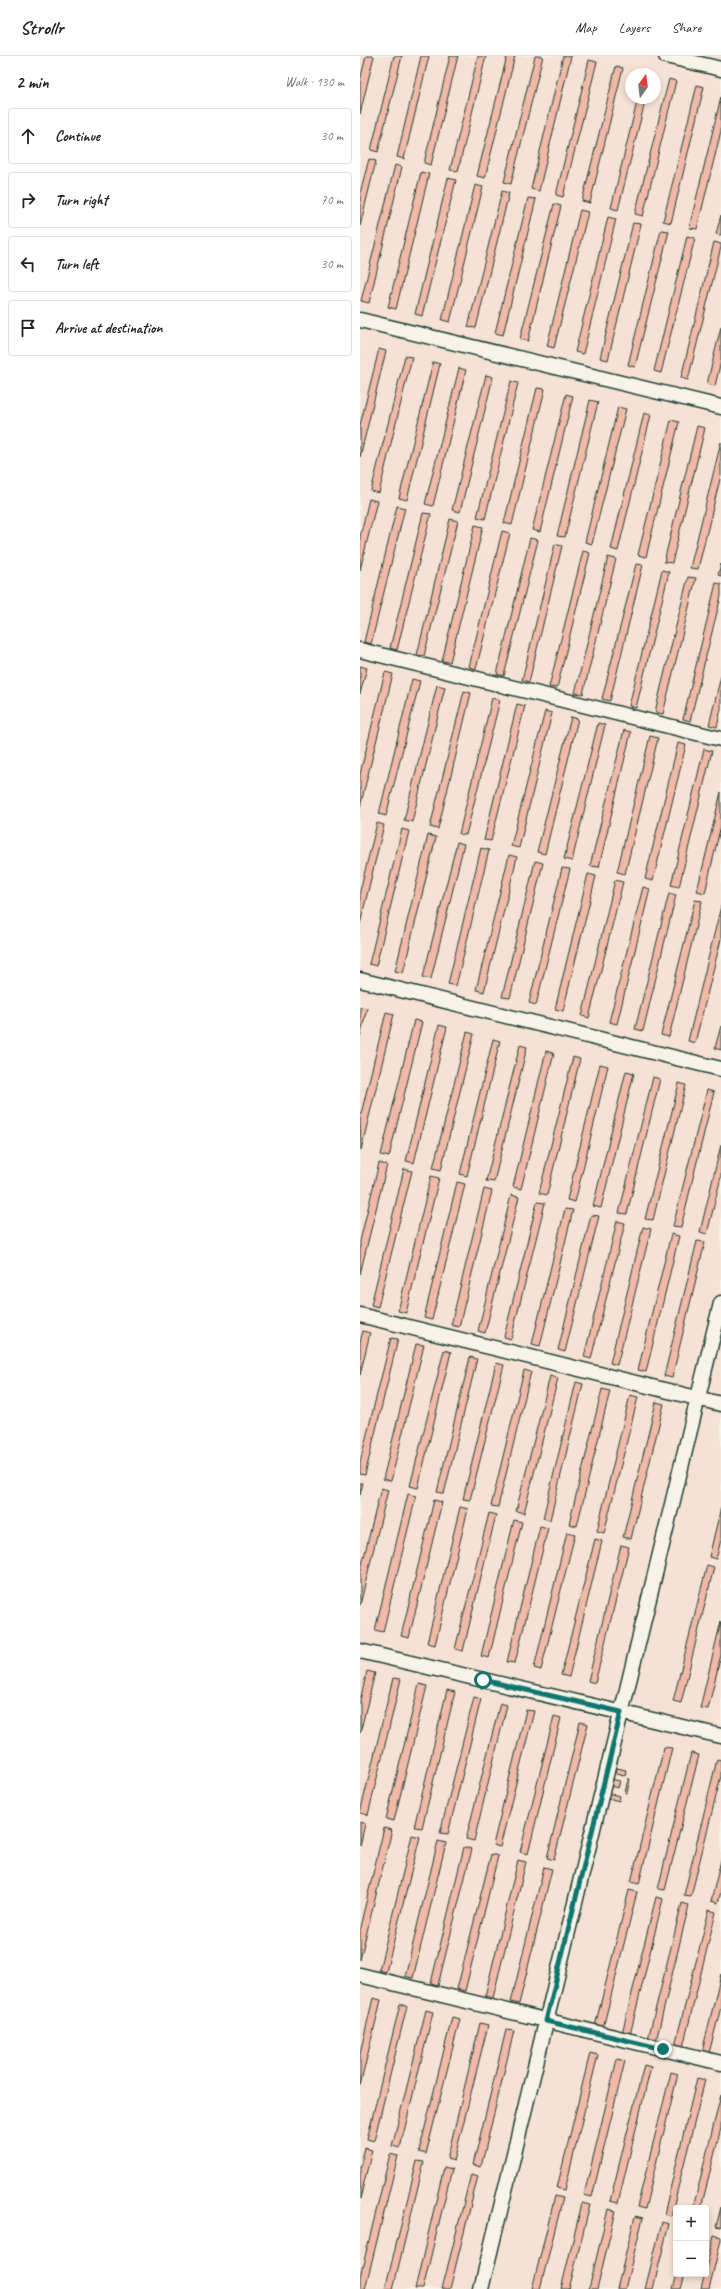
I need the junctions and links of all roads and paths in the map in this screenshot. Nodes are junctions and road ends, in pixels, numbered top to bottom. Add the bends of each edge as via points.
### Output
1 (666, 56) edge
2 (721, 69) edge
3 (360, 320) edge
4 (721, 407) edge
5 (360, 650) edge
6 (721, 739) edge
7 (360, 980) edge
8 (721, 1069) edge
9 (721, 1303) edge
10 (360, 1315) edge
11 (698, 1398) junction
12 (721, 1404) edge
13 (360, 1651) edge
14 (621, 1712) junction
15 (721, 1736) edge
16 (360, 1975) edge
17 (546, 2021) junction
18 (721, 2063) edge
19 (481, 2289) edge

1 - 2 lane
3 - 4 lane
5 - 6 lane
7 - 8 lane
9 - 11 lane
10 - 11 lane
11 - 12 lane
11 - 14 lane
13 - 14 lane
14 - 15 lane
14 - 17 lane
16 - 17 lane
17 - 18 lane
17 - 19 lane

